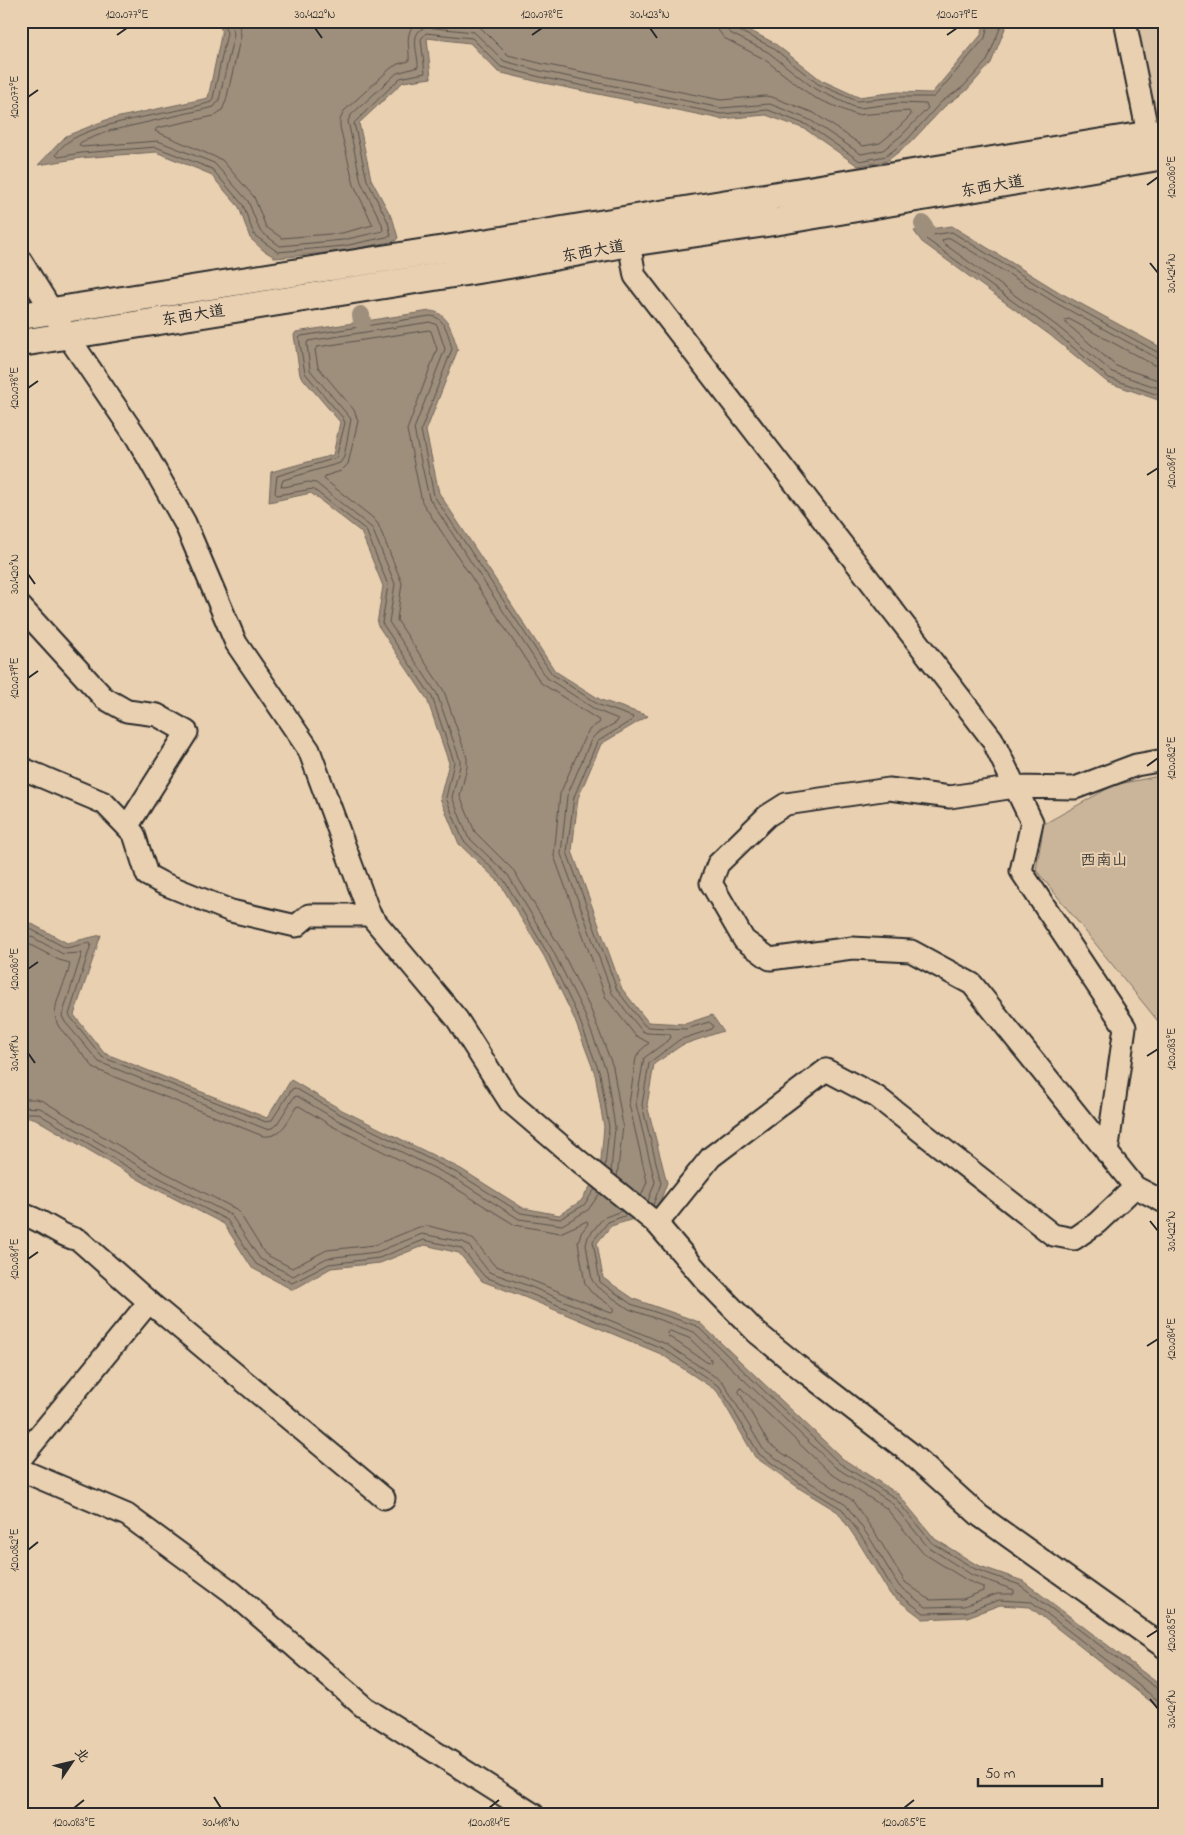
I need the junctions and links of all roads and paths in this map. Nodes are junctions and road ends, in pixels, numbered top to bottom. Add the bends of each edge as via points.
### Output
1 (1125, 21) edge
2 (1156, 133) edge
3 (1164, 156) edge
4 (629, 243) junction
5 (21, 261) edge
6 (52, 311) junction
7 (21, 316) edge
8 (67, 335) junction
9 (21, 343) edge
10 (21, 607) edge
11 (1164, 760) edge
12 (21, 768) edge
13 (1016, 787) junction
14 (127, 827) junction
15 (370, 915) junction
16 (1108, 1153) junction
17 (1135, 1187) junction
18 (1164, 1202) edge
19 (21, 1214) edge
20 (657, 1224) junction
21 (149, 1302) junction
22 (21, 1458) edge
23 (21, 1470) edge
24 (384, 1498) dead end
25 (1164, 1647) edge
26 (533, 1814) edge

1 - 2 street
2 - 6 main road, 东西大道
3 - 4 main road, 东西大道 via 780,221
4 - 8 main road, 东西大道 via 509,266
4 - 13 street via 636,276 992,738
5 - 6 street
6 - 7 main road, 东西大道
6 - 8 street
8 - 9 main road, 东西大道
8 - 15 street via 137,438 185,524 236,643 309,750
10 - 14 street via 104,698 127,711 156,715 187,732
11 - 13 street via 1136,765 1075,788
12 - 14 street via 104,803
13 - 16 street via 1032,822 1020,871 1125,1027
13 - 16 street via 950,796 889,789 786,804 767,816 718,864 711,883 744,940 770,959 852,948 911,951 972,984
14 - 15 street via 134,834 147,875 231,911 296,926 309,915
15 - 20 street via 457,1019 510,1102
16 - 17 street
17 - 18 street
17 - 20 street via 1097,1223 1074,1239 1053,1235 877,1097 826,1070 712,1157
19 - 21 street via 34,1217 69,1238 79,1240
20 - 25 street via 756,1332 910,1453 980,1516
21 - 22 street
21 - 24 street
23 - 26 street via 127,1515 232,1592 364,1707

